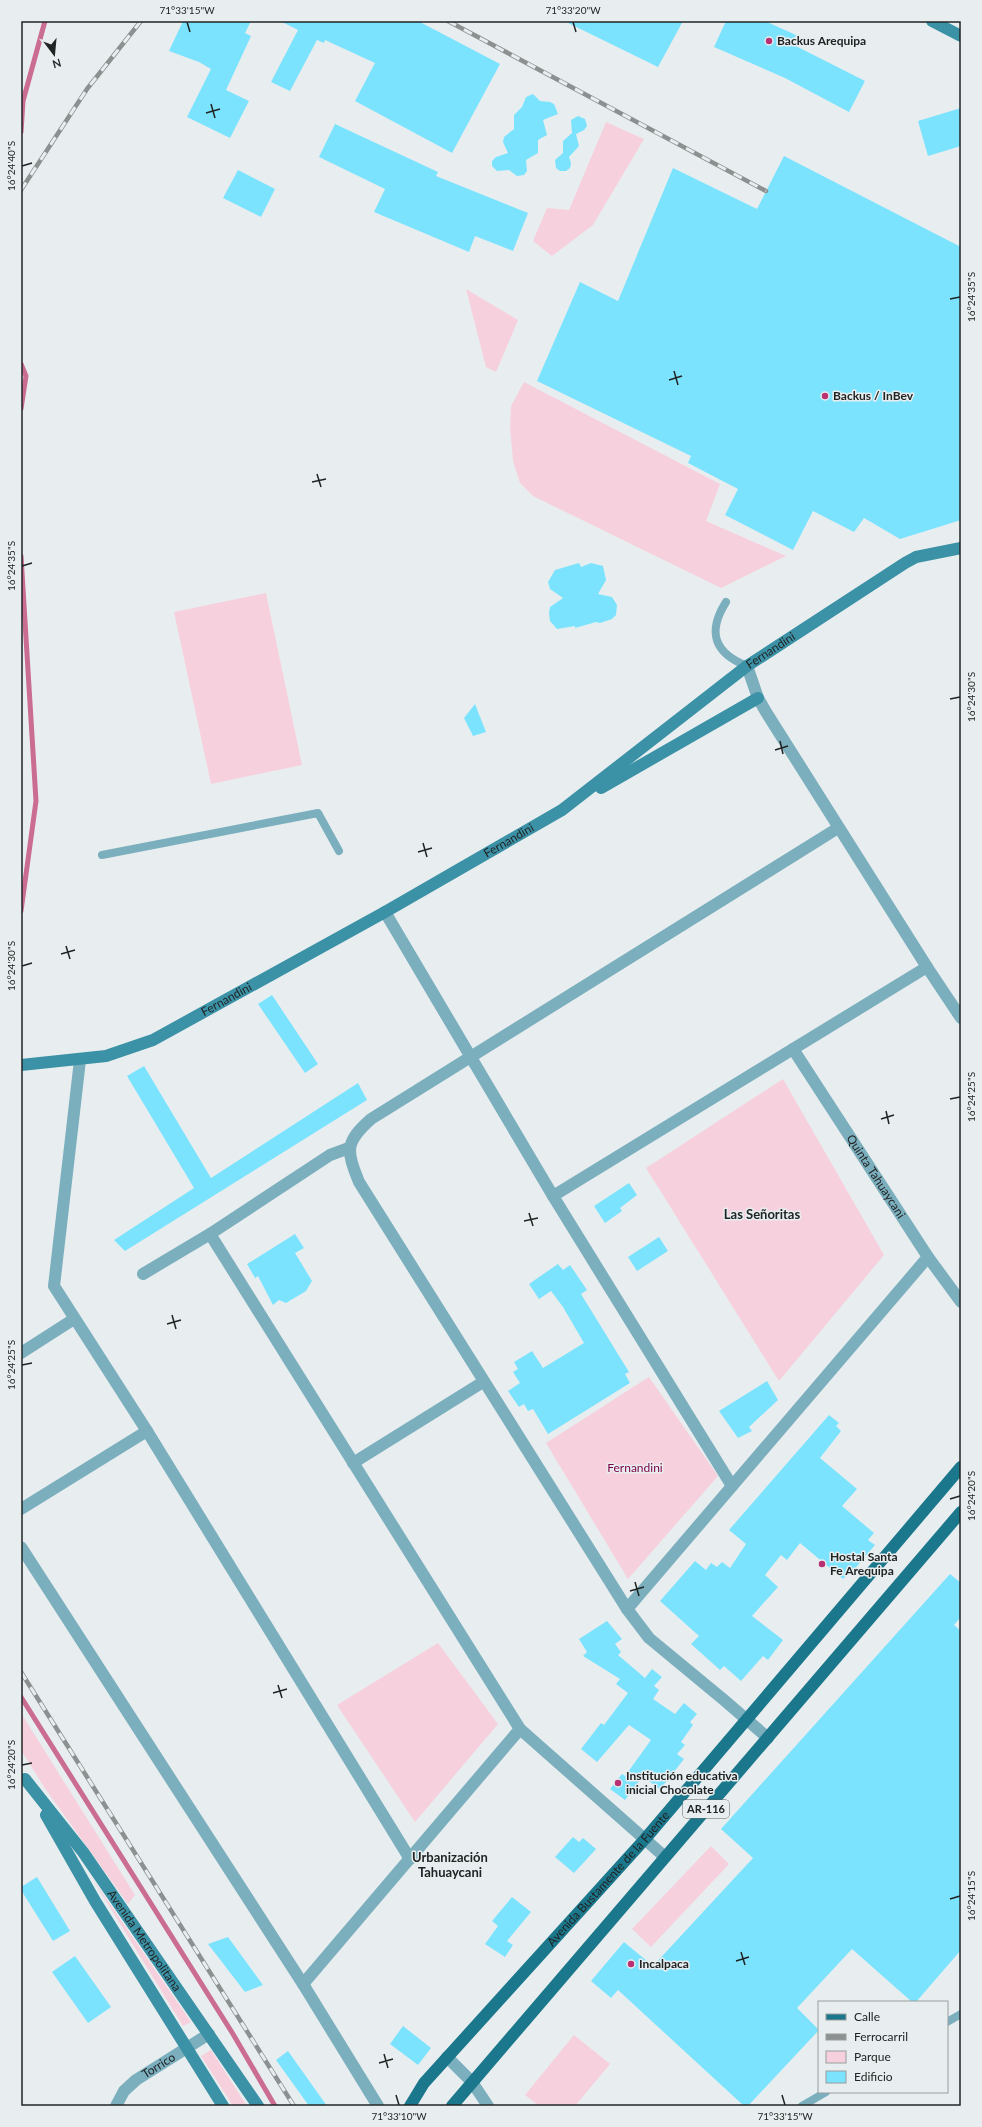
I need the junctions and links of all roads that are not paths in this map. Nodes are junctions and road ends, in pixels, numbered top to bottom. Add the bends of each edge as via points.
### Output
1 (932, 21) edge
2 (961, 36) edge
3 (961, 548) edge
4 (726, 602) dead end
5 (747, 666) junction
6 (758, 698) junction
7 (562, 810) junction
8 (838, 828) junction
9 (339, 851) dead end
10 (102, 856) dead end
11 (385, 912) junction
12 (927, 967) junction
13 (961, 1018) edge
14 (793, 1049) junction
15 (472, 1057) junction
16 (80, 1060) junction
17 (22, 1065) edge
18 (349, 1148) junction
19 (553, 1196) junction
20 (210, 1234) junction
21 (928, 1257) junction
22 (143, 1274) dead end
23 (961, 1302) edge
24 (74, 1319) junction
25 (21, 1353) edge
26 (483, 1382) junction
27 (147, 1431) junction
28 (353, 1463) junction
29 (961, 1467) edge
30 (732, 1486) junction
31 (21, 1510) edge
32 (961, 1512) edge
33 (21, 1547) edge
34 (626, 1609) junction
35 (747, 1719) junction
36 (520, 1730) junction
37 (768, 1738) junction
38 (22, 1777) edge
39 (645, 1839) junction
40 (665, 1857) junction
41 (410, 1859) junction
42 (303, 1984) junction
43 (961, 2014) edge
44 (948, 2021) edge
45 (209, 2034) junction
46 (186, 2048) junction
47 (448, 2057) junction
48 (472, 2082) junction
49 (824, 2093) edge
50 (116, 2106) edge
51 (223, 2106) edge
52 (258, 2106) edge
53 (378, 2106) edge
54 (410, 2106) edge
55 (452, 2106) edge
56 (488, 2106) edge
57 (802, 2106) edge

1 - 2 street
3 - 5 street, Fernandini via 905,563
4 - 5 lane via 717,616 715,632 720,648 731,660
5 - 6 street
5 - 7 street, Fernandini
6 - 7 street
6 - 8 street
7 - 11 street, Fernandini
8 - 12 street
8 - 15 street
9 - 10 lane via 318,813
11 - 15 street
11 - 16 street, Fernandini via 153,1040 106,1056
12 - 13 street
12 - 14 street
14 - 19 street
14 - 21 street, Quinta Tahuaycani
15 - 18 street via 372,1119 357,1132
15 - 19 street
16 - 17 street, Fernandini
16 - 24 street via 54,1286
18 - 20 street via 330,1155
18 - 26 street via 351,1163 359,1182
19 - 30 street
20 - 22 street
20 - 28 street
21 - 23 street, Quinta Tahuaycani
21 - 30 street
24 - 25 street
24 - 27 street
26 - 28 street
26 - 34 street
27 - 31 street
27 - 41 street
28 - 36 street
29 - 35 main road, Avenida Bustamente de la Fuente / AR-116
30 - 34 street
32 - 37 main road, AR-116
33 - 42 street
34 - 35 street via 649,1638
35 - 37 street
35 - 39 main road, Avenida Bustamente de la Fuente / AR-116
36 - 39 street
36 - 41 street
37 - 40 main road, AR-116
38 - 45 street, Avenida Metropolitana via 83,1852
38 - 46 street, Avenida Metropolitana
39 - 40 street
39 - 47 main road, Avenida Bustamente de la Fuente / AR-116
40 - 48 main road, AR-116
41 - 42 street
42 - 53 street
43 - 44 lane
45 - 46 street, Torrico
45 - 52 street, Avenida Metropolitana
46 - 50 street, Torrico via 136,2080 124,2091
46 - 51 street, Avenida Metropolitana
47 - 48 street
47 - 54 main road, Avenida Bustamente de la Fuente / AR-116 via 424,2083
48 - 55 main road, AR-116
48 - 56 street
49 - 57 lane

